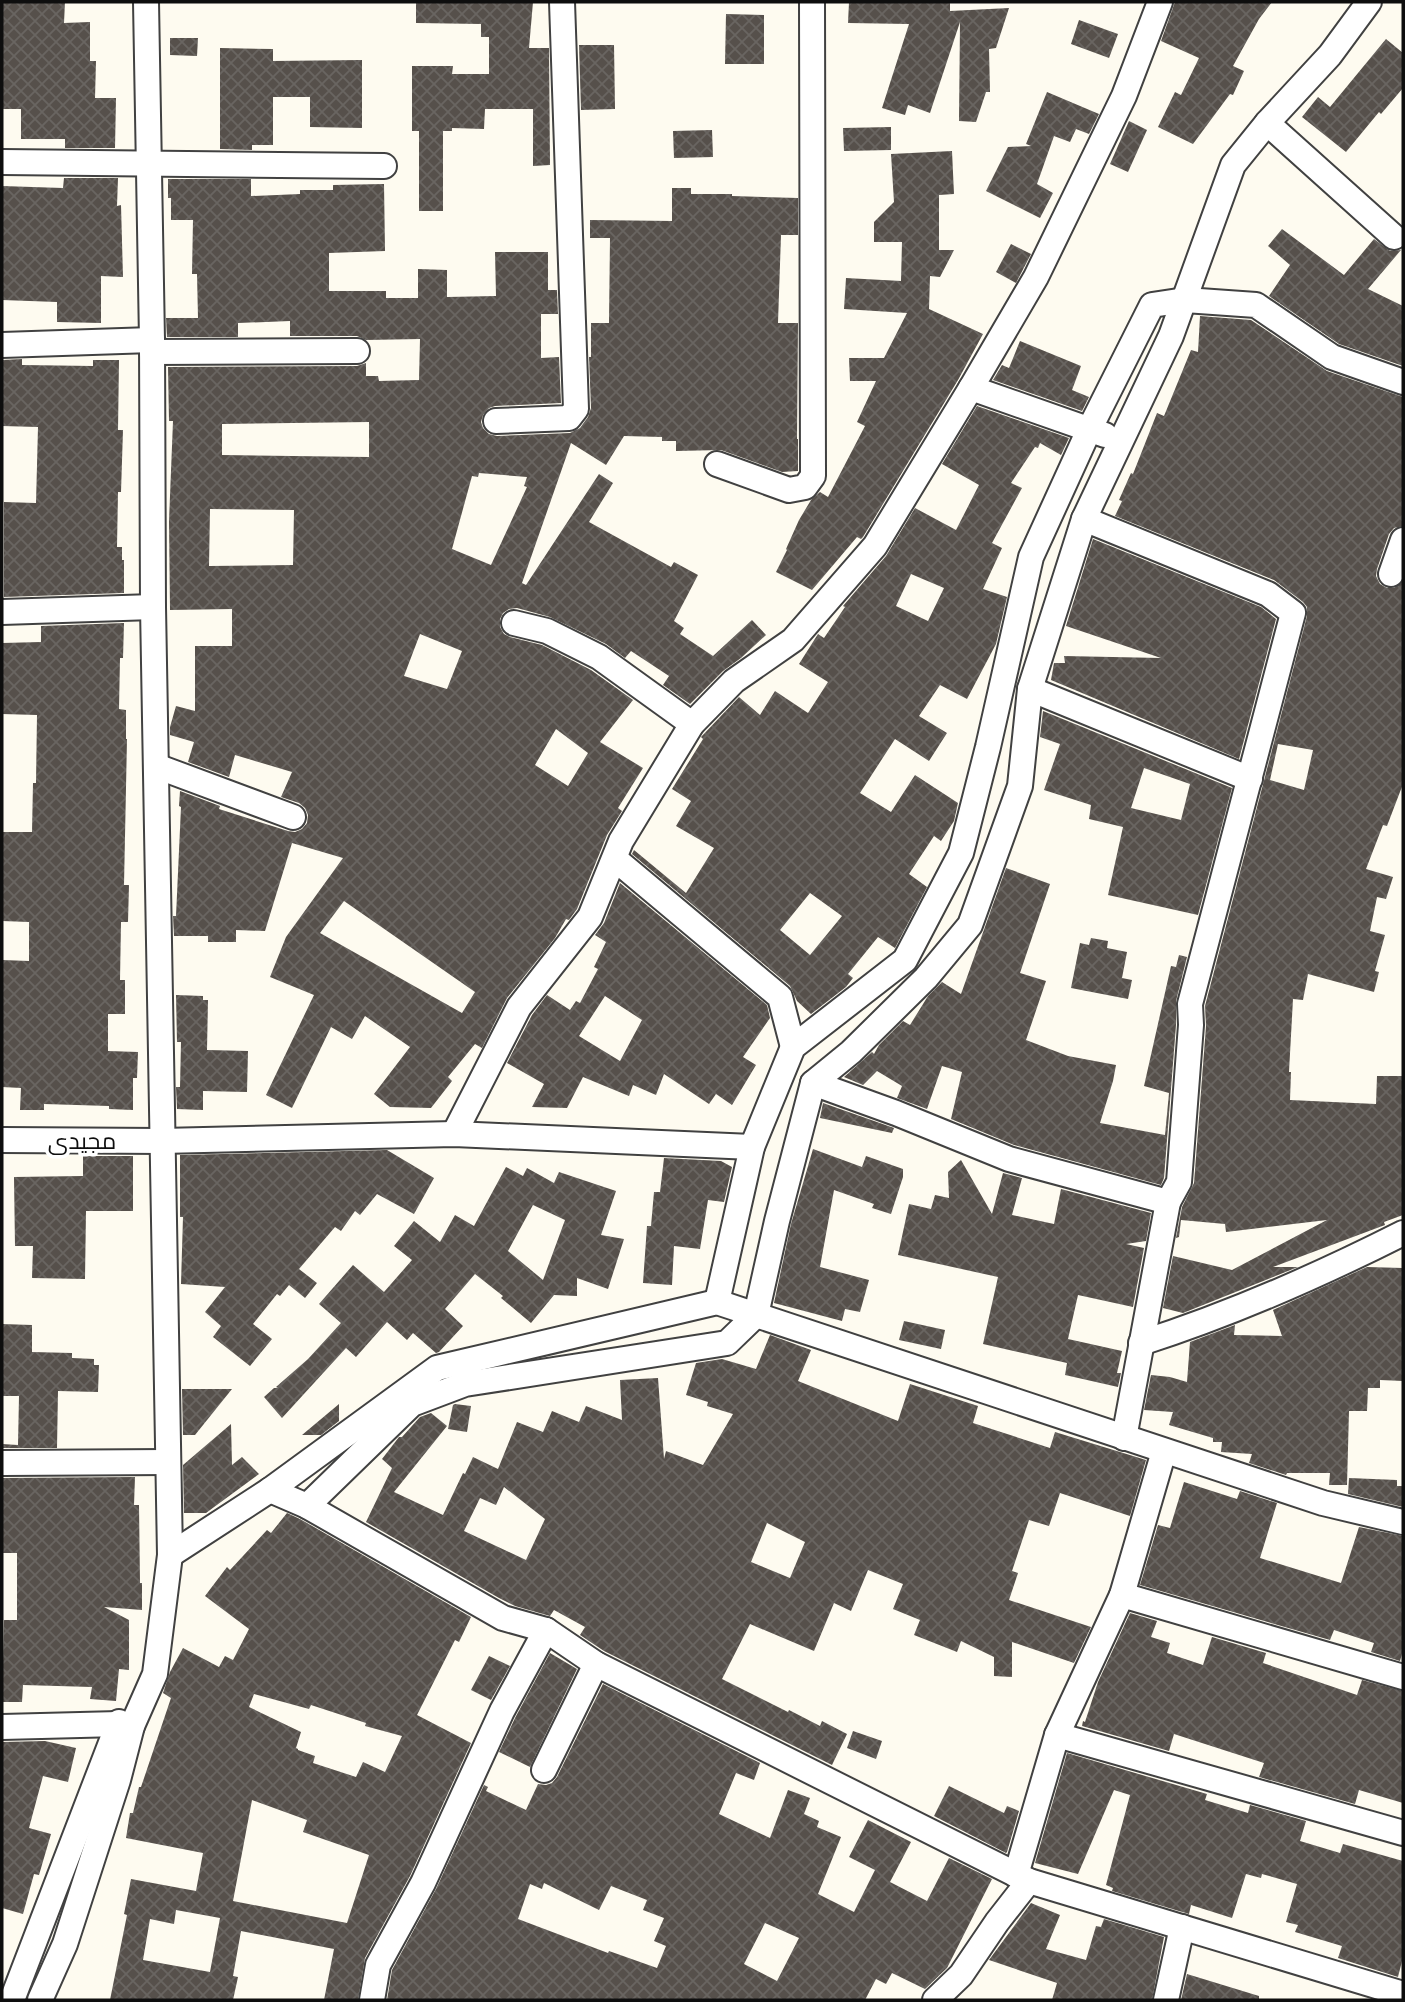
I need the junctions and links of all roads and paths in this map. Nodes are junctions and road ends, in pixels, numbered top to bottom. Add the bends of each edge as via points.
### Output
1 (146, 2) edge
2 (562, 2) edge
3 (812, 2) edge
4 (1160, 2) edge
5 (1369, 2) edge
6 (1267, 123) junction
7 (2, 162) edge
8 (149, 163) junction
9 (384, 166) dead end
10 (1394, 237) dead end
11 (1185, 300) junction
12 (2, 345) edge
13 (152, 346) junction
14 (357, 351) dead end
15 (1403, 382) edge
16 (971, 388) junction
17 (496, 421) dead end
18 (1089, 430) junction
19 (1121, 441) junction
20 (717, 464) dead end
21 (1084, 519) junction
22 (1403, 540) edge
23 (1391, 574) dead end
24 (153, 607) junction
25 (2, 612) edge
26 (514, 623) dead end
27 (1030, 689) junction
28 (692, 724) junction
29 (156, 766) junction
30 (1250, 779) junction
31 (293, 817) dead end
32 (615, 859) junction
33 (793, 1047) junction
34 (813, 1083) junction
35 (454, 1134) junction
36 (2, 1140) edge
37 (162, 1140) junction
38 (751, 1147) junction
39 (1168, 1202) junction
40 (1403, 1233) edge
41 (717, 1302) junction
42 (756, 1315) junction
43 (1141, 1343) junction
44 (1124, 1438) junction
45 (1164, 1451) junction
46 (168, 1462) junction
47 (2, 1463) edge
48 (270, 1490) junction
49 (307, 1506) junction
50 (1403, 1522) edge
51 (170, 1555) junction
52 (1122, 1595) junction
53 (163, 1611) junction
54 (546, 1630) junction
55 (596, 1664) junction
56 (155, 1674) junction
57 (1403, 1677) edge
58 (159, 1701) dead end
59 (125, 1725) junction
60 (2, 1727) edge
61 (1057, 1735) junction
62 (544, 1770) dead end
63 (1403, 1833) edge
64 (1022, 1878) junction
65 (1182, 1927) junction
66 (1403, 1994) edge
67 (12, 2000) edge
68 (40, 2000) edge
69 (372, 2000) edge
70 (936, 2000) edge
71 (1166, 2000) edge

1 - 8 street
2 - 17 street via 576,409 569,418
3 - 20 street via 813,476 805,487 789,490
4 - 16 street via 1124,96 1036,277
5 - 6 street via 1330,55
6 - 10 street
6 - 11 street via 1233,165
7 - 8 street
8 - 9 street
8 - 13 street
11 - 15 street via 1256,305 1332,357
11 - 18 street via 1152,305
11 - 19 street
12 - 13 street
13 - 14 street
13 - 24 street
16 - 18 street
16 - 28 street via 875,546 793,640 734,681
18 - 19 street
18 - 33 street via 1031,556 961,853 905,960
19 - 21 street
21 - 27 street
21 - 30 street via 1268,594 1293,612
22 - 23 street
24 - 25 street
24 - 29 street
26 - 28 street via 547,631 599,657
27 - 30 street
27 - 34 street via 1020,786 971,925 926,978
28 - 32 street via 621,841
29 - 31 street
29 - 37 street
30 - 39 street via 1190,1004 1179,1182
32 - 33 street via 780,997
32 - 35 street via 590,916 519,1007
33 - 38 street
34 - 39 street via 1009,1159
34 - 42 street
35 - 37 street, مجیدی
35 - 38 street, مجیدی
36 - 37 street, مجیدی
37 - 46 street
38 - 41 street
39 - 43 street
40 - 43 street via 1255,1303
41 - 42 street
41 - 48 street via 438,1368
42 - 44 street
42 - 49 street via 727,1343 465,1384 412,1404
43 - 44 street
44 - 45 street
45 - 50 street via 1323,1503
45 - 52 street
46 - 47 street
46 - 51 street
48 - 49 street
48 - 51 street
49 - 54 street via 503,1618
51 - 53 street
52 - 57 street
52 - 61 street
53 - 56 street
53 - 59 street
54 - 55 street
54 - 69 street via 378,1965
55 - 62 street
55 - 64 street
56 - 58 street
56 - 59 street
59 - 60 street
59 - 67 street
59 - 68 street via 118,1780 65,1944
61 - 63 street
61 - 64 street
64 - 65 street
64 - 70 street via 961,1975
65 - 66 street
65 - 71 street

